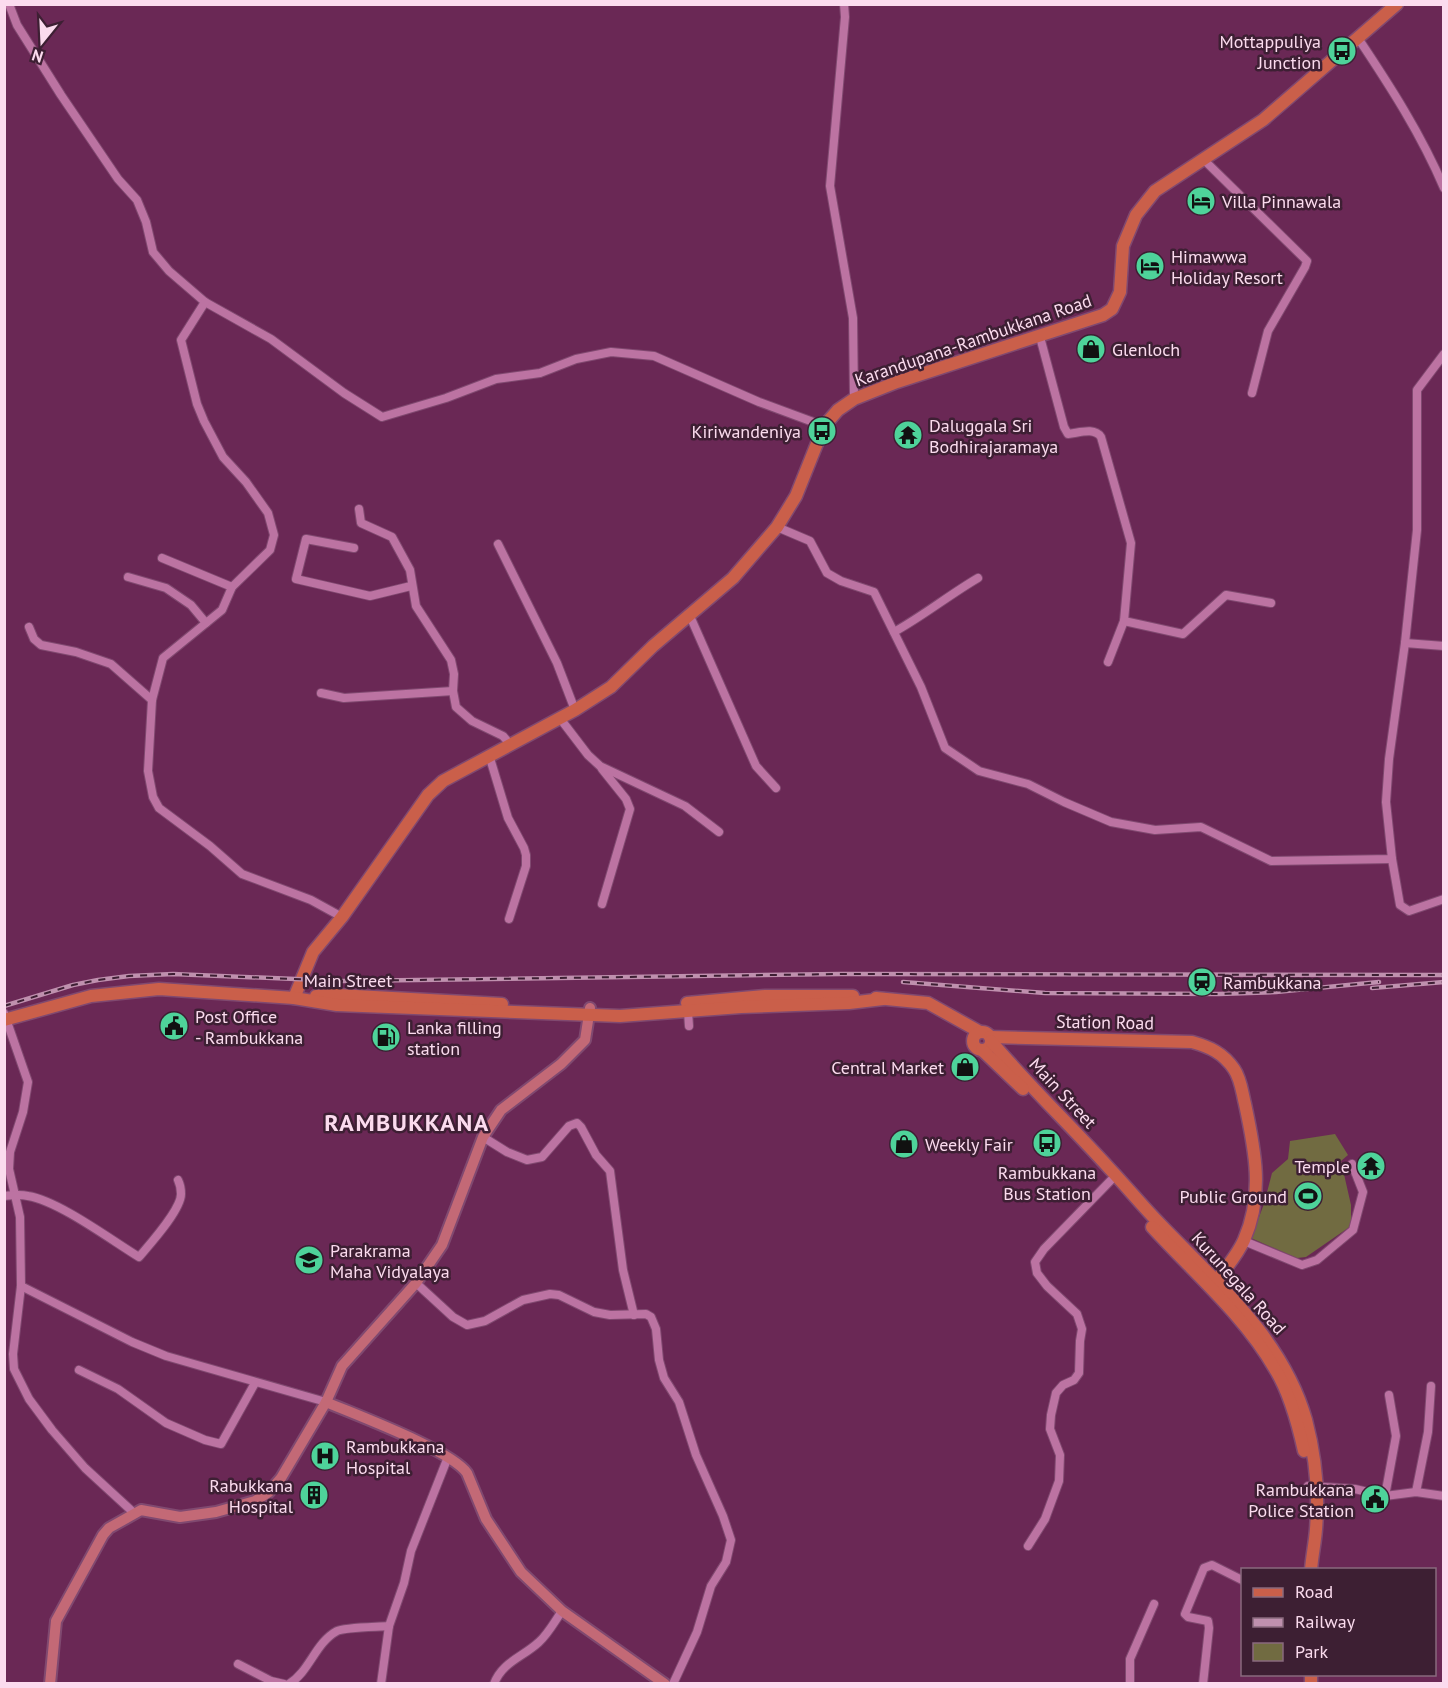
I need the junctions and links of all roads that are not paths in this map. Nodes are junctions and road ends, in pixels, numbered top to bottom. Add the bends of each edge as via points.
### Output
1 (9, 4) edge
2 (844, 4) edge
3 (1396, 4) edge
4 (1358, 38) junction
5 (1203, 159) junction
6 (1443, 188) edge
7 (205, 302) junction
8 (1040, 336) junction
9 (1443, 354) edge
10 (1252, 393) dead end
11 (854, 399) junction
12 (824, 426) junction
13 (359, 509) dead end
14 (777, 527) junction
15 (498, 544) dead end
16 (354, 548) dead end
17 (162, 558) dead end
18 (129, 577) dead end
19 (978, 578) dead end
20 (411, 586) junction
21 (232, 587) junction
22 (1271, 603) dead end
23 (690, 616) junction
24 (1124, 621) junction
25 (206, 622) junction
26 (29, 627) dead end
27 (894, 632) junction
28 (1405, 643) junction
29 (1443, 646) edge
30 (1108, 662) dead end
31 (453, 691) junction
32 (321, 693) dead end
33 (152, 700) junction
34 (575, 710) junction
35 (559, 717) junction
36 (510, 744) junction
37 (489, 755) junction
38 (600, 766) junction
39 (776, 788) dead end
40 (719, 832) dead end
41 (1392, 859) junction
42 (1443, 899) edge
43 (602, 904) dead end
44 (342, 917) junction
45 (508, 919) dead end
46 (294, 998) junction
47 (883, 999) junction
48 (590, 1011) junction
49 (688, 1011) junction
50 (6, 1017) edge
51 (689, 1026) dead end
52 (983, 1040) junction
53 (483, 1137) junction
54 (1353, 1164) dead end
55 (1111, 1174) junction
56 (178, 1180) dead end
57 (15, 1195) junction
58 (4, 1196) edge
59 (1244, 1241) junction
60 (416, 1283) junction
61 (1213, 1284) junction
62 (21, 1286) junction
63 (634, 1315) junction
64 (9, 1354) edge
65 (79, 1370) dead end
66 (255, 1383) junction
67 (1431, 1386) dead end
68 (1389, 1395) dead end
69 (326, 1402) junction
70 (448, 1457) junction
71 (1312, 1486) junction
72 (1416, 1492) junction
73 (1385, 1496) junction
74 (1443, 1496) edge
75 (134, 1513) junction
76 (1028, 1546) dead end
77 (1311, 1568) edge
78 (1241, 1580) edge
79 (1154, 1605) dead end
80 (562, 1611) junction
81 (389, 1626) junction
82 (238, 1664) dead end
83 (50, 1683) edge
84 (284, 1683) edge
85 (289, 1683) edge
86 (381, 1683) edge
87 (494, 1683) edge
88 (665, 1683) edge
89 (673, 1683) edge
90 (1130, 1683) edge
91 (1203, 1683) edge

1 - 7 street via 17,25 55,85 118,179 137,200 153,252
2 - 11 street via 830,186 853,318
3 - 4 main road, Karandupana-Rambukkana Road
4 - 5 main road, Karandupana-Rambukkana Road via 1263,120
4 - 6 street via 1393,90
5 - 8 main road, Karandupana-Rambukkana Road via 1155,191 1136,214 1123,246 1120,292 1112,309
5 - 10 street via 1306,261 1268,331
7 - 12 street via 271,339 382,417 496,379 540,373 576,359 611,352 654,356
7 - 21 street via 181,340 197,404 223,457 268,513 274,535 270,550
8 - 11 main road, Karandupana-Rambukkana Road
8 - 24 street via 1068,434 1093,431 1101,437 1131,543
9 - 28 street via 1417,390 1418,530
11 - 12 main road, Karandupana-Rambukkana Road
12 - 14 main road, Karandupana-Rambukkana Road via 796,496
13 - 20 street via 361,523 392,537 410,570
14 - 23 main road, Karandupana-Rambukkana Road via 734,578
14 - 27 street via 810,541 827,573 874,592
15 - 34 street via 557,663
16 - 20 street via 306,539 296,579 370,596
17 - 21 street
18 - 25 street via 166,588 191,605
19 - 27 street
20 - 31 street via 416,606 451,660
21 - 25 street via 222,610
22 - 24 street via 1226,595 1183,634
23 - 34 main road, Karandupana-Rambukkana Road via 611,687
23 - 39 street via 756,766
24 - 30 street
25 - 33 street via 163,658
26 - 33 street via 42,645 111,664
27 - 41 street via 945,748 979,771 1028,784 1111,822 1155,830 1201,827 1271,861
28 - 29 street
28 - 41 street via 1386,802
31 - 32 street via 344,698
31 - 36 street via 456,706 472,721 503,736
33 - 44 street via 148,771 159,808 242,874 311,900
34 - 35 main road, Karandupana-Rambukkana Road
35 - 36 main road, Karandupana-Rambukkana Road
35 - 38 street
36 - 37 main road, Karandupana-Rambukkana Road
37 - 44 main road, Karandupana-Rambukkana Road via 442,781 428,795
37 - 45 street via 508,818 526,855
38 - 40 street via 685,806
38 - 43 street via 630,809
41 - 42 street via 1400,905 1408,911
44 - 46 main road, Karandupana-Rambukkana Road via 313,952
46 - 48 main road, Main Street via 390,1008
46 - 50 main road, Main Street via 159,989 91,996
47 - 48 main road, Main Street via 765,996
47 - 49 main road, Main Street
47 - 52 main road, Main Street via 928,1003 956,1018
48 - 49 main road, Main Street via 637,1015
48 - 53 street via 585,1040 561,1064 501,1110
49 - 51 street
50 - 57 street via 28,1082 10,1152
52 - 55 main road, Main Street via 1041,1106
52 - 59 main road, Station Road via 1173,1041 1192,1042 1218,1052 1238,1077 1257,1173
53 - 60 street via 442,1245
53 - 63 street via 527,1160 542,1157 569,1126 577,1123 581,1127 610,1171 623,1270
54 - 59 street via 1364,1192 1353,1230 1317,1260 1302,1265
55 - 61 main road, Kurunegala Road
55 - 76 street via 1035,1262 1037,1274 1077,1314 1082,1329 1079,1373 1056,1394 1051,1415 1050,1429 1059,1455 1059,1481 1045,1520
56 - 57 street via 180,1203 139,1257 56,1206
57 - 58 street
57 - 62 street via 20,1217
59 - 61 main road
60 - 63 street via 466,1325 485,1321 523,1300 550,1294 594,1312
60 - 69 street via 342,1366
61 - 71 main road, Kurunegala Road via 1264,1335 1290,1377 1306,1422
62 - 64 street
62 - 66 street via 132,1342
63 - 89 street via 651,1317 664,1378 679,1402 731,1540 726,1562 711,1586 697,1632
64 - 75 street via 29,1399 52,1430 85,1468
65 - 66 street via 118,1389 166,1423 221,1444
66 - 69 street
67 - 72 street via 1428,1432
68 - 73 street via 1396,1436
69 - 70 street
69 - 75 street via 269,1492 216,1512 180,1517 141,1510
70 - 80 street via 467,1473 486,1519 521,1572
70 - 81 street via 411,1551
71 - 73 street
71 - 77 main road, Kurunegala Road
72 - 73 street
72 - 74 street
75 - 83 street via 103,1535 56,1621
78 - 91 street via 1212,1565 1204,1568 1185,1614 1208,1621
79 - 90 street via 1130,1659
80 - 87 street via 539,1642 507,1664
80 - 88 street
81 - 85 street via 338,1631 322,1644 298,1678
81 - 86 street
82 - 84 street

